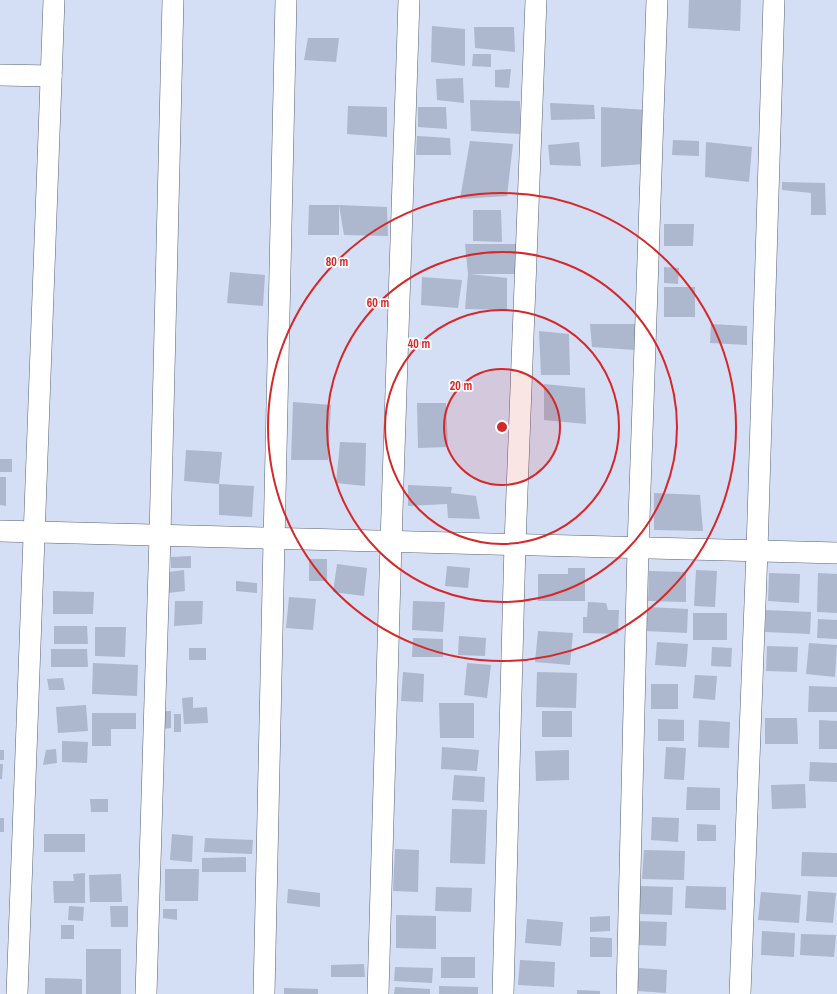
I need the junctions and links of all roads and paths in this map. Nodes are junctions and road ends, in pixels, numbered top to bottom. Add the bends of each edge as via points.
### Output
1 (54, 0) edge
2 (173, 0) edge
3 (286, 0) edge
4 (409, 0) edge
5 (536, 0) edge
6 (657, 0) edge
7 (774, 0) edge
8 (0, 75) edge
9 (51, 76) junction
10 (0, 531) edge
11 (35, 532) junction
12 (160, 536) junction
13 (275, 539) junction
14 (391, 542) junction
15 (515, 544) junction
16 (638, 548) junction
17 (757, 551) junction
18 (837, 553) edge
19 (17, 994) edge
20 (146, 994) edge
21 (264, 994) edge
22 (378, 994) edge
23 (504, 994) edge
24 (627, 994) edge
25 (740, 994) edge

1 - 9 street
2 - 12 street
3 - 13 street
4 - 14 street
5 - 15 street
6 - 16 street
7 - 17 street
8 - 9 street
9 - 11 street
10 - 11 street
11 - 12 street
11 - 19 street
12 - 13 street
12 - 20 street
13 - 14 street
13 - 21 street
14 - 15 street
14 - 22 street
15 - 16 street
15 - 23 street
16 - 17 street
16 - 24 street
17 - 18 street
17 - 25 street

